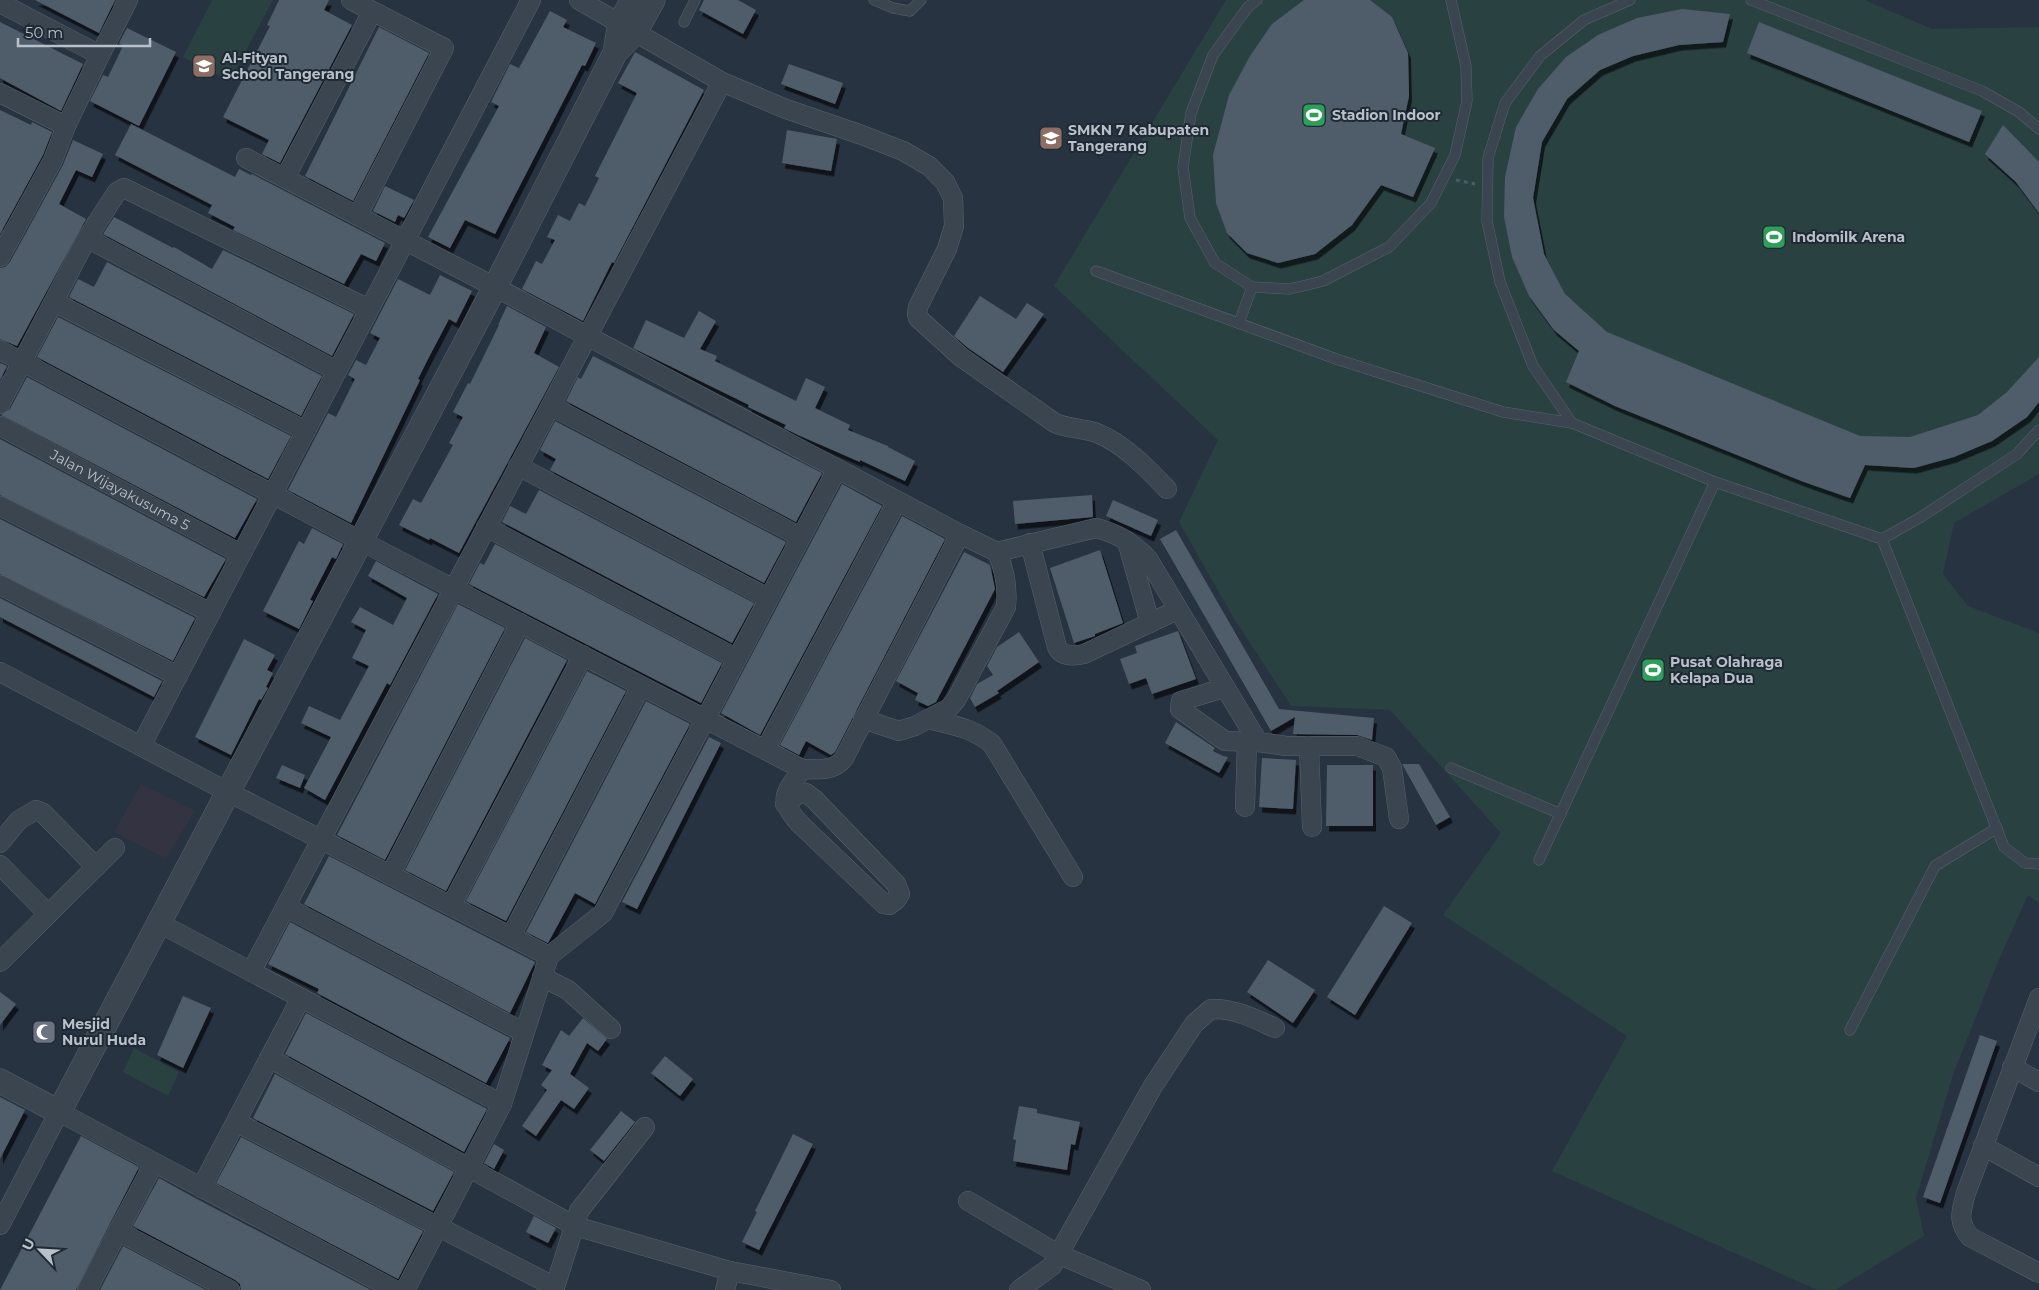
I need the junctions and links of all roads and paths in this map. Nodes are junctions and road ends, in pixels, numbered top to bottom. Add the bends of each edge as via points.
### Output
1 (128, 0) edge
2 (351, 0) edge
3 (531, 0) edge
4 (579, 0) edge
5 (633, 0) edge
6 (653, 0) edge
7 (695, 0) edge
8 (874, 0) edge
9 (921, 0) edge
10 (1256, 0) edge
11 (1451, 0) edge
12 (1630, 0) edge
13 (1751, 0) edge
14 (0, 3) edge
15 (372, 12) junction
16 (684, 22) dead end
17 (628, 27) junction
18 (100, 55) junction
19 (722, 82) junction
20 (1, 96) edge
21 (66, 126) junction
22 (2039, 129) edge
23 (246, 158) dead end
24 (285, 178) junction
25 (1444, 178) junction
26 (1488, 186) junction
27 (358, 215) junction
28 (87, 238) junction
29 (406, 240) junction
30 (0, 257) edge
31 (1096, 271) dead end
32 (495, 287) junction
33 (1252, 287) junction
34 (54, 302) junction
35 (369, 309) junction
36 (1239, 323) junction
37 (588, 336) junction
38 (0, 350) edge
39 (22, 362) junction
40 (337, 371) junction
41 (0, 404) edge
42 (551, 406) junction
43 (1572, 423) junction
44 (0, 426) edge
45 (2039, 430) edge
46 (306, 431) junction
47 (518, 466) junction
48 (837, 469) junction
49 (1715, 482) junction
50 (1167, 489) dead end
51 (273, 494) junction
52 (896, 501) junction
53 (0, 506) edge
54 (486, 527) junction
55 (960, 534) junction
56 (801, 537) junction
57 (1882, 539) junction
58 (361, 541) junction
59 (1127, 541) junction
60 (1030, 543) junction
61 (997, 552) junction
62 (242, 554) junction
63 (0, 585) edge
64 (453, 588) junction
65 (768, 598) junction
66 (1178, 610) junction
67 (210, 613) junction
68 (520, 623) junction
69 (1150, 623) junction
70 (583, 656) junction
71 (736, 658) junction
72 (0, 672) edge
73 (178, 676) junction
74 (641, 686) junction
75 (1224, 688) junction
76 (704, 719) junction
77 (863, 719) junction
78 (929, 720) junction
79 (1252, 742) junction
80 (141, 746) junction
81 (1309, 746) junction
82 (765, 750) junction
83 (1451, 768) dead end
84 (802, 769) junction
85 (228, 792) junction
86 (786, 804) junction
87 (1245, 807) dead end
88 (1561, 814) junction
89 (1399, 819) dead end
90 (1312, 826) dead end
91 (1997, 828) junction
92 (3, 832) edge
93 (852, 838) junction
94 (321, 840) junction
95 (115, 848) dead end
96 (834, 856) junction
97 (1539, 860) dead end
98 (2039, 864) edge
99 (0, 865) edge
100 (96, 867) junction
101 (390, 875) junction
102 (1073, 877) dead end
103 (451, 906) junction
104 (286, 907) junction
105 (48, 914) junction
106 (159, 923) junction
107 (511, 936) junction
108 (549, 956) junction
109 (0, 962) edge
110 (251, 972) junction
111 (542, 977) junction
112 (301, 998) junction
113 (2039, 998) edge
114 (1275, 1028) dead end
115 (611, 1029) dead end
116 (1850, 1030) dead end
117 (523, 1032) junction
118 (269, 1058) junction
119 (2012, 1067) junction
120 (0, 1081) edge
121 (2039, 1082) edge
122 (502, 1104) junction
123 (59, 1112) junction
124 (236, 1122) junction
125 (645, 1127) dead end
126 (1983, 1146) junction
127 (154, 1162) junction
128 (468, 1168) junction
129 (2039, 1177) edge
130 (201, 1188) junction
131 (968, 1201) dead end
132 (0, 1225) edge
133 (575, 1226) junction
134 (437, 1227) junction
135 (118, 1231) junction
136 (1058, 1254) junction
137 (730, 1271) junction
138 (2039, 1274) edge
139 (555, 1288) edge
140 (87, 1290) edge
141 (230, 1290) edge
142 (395, 1290) edge
143 (404, 1290) edge
144 (725, 1290) edge
145 (831, 1290) edge
146 (1019, 1290) edge
147 (1142, 1290) edge

1 - 18 street
2 - 15 street
3 - 29 street
4 - 17 street
5 - 17 street
6 - 17 street
7 - 16 lane
8 - 9 lane via 910,11
10 - 33 lane via 1213,55 1190,113 1184,167 1190,218 1211,256 1216,263
11 - 25 lane via 1466,66 1467,101 1455,155
12 - 26 lane via 1584,20 1540,56 1505,103 1488,158
13 - 22 lane via 1982,91 2019,112
14 - 18 street
15 - 24 street
15 - 27 street via 444,48
17 - 19 street
17 - 32 street
18 - 21 street
19 - 37 street
19 - 50 street via 895,148 930,166 945,182 953,198 954,226 947,249 918,307 918,318 961,357 1055,423 1099,434 1143,463
20 - 21 street
21 - 30 street via 53,160
23 - 24 street
24 - 27 street
25 - 26 path
25 - 33 lane via 1431,204 1389,247 1323,281 1290,289
26 - 43 lane via 1487,221 1500,282 1533,366
27 - 29 street
28 - 34 street
28 - 35 street via 117,192 124,188
28 - 40 street
29 - 32 street
29 - 35 street
31 - 36 lane
32 - 37 street
32 - 58 street
33 - 36 lane
34 - 39 street
34 - 46 street
35 - 40 street
36 - 43 lane via 1339,360 1502,412
37 - 42 street
37 - 48 street
38 - 39 street
39 - 41 street
39 - 51 street
40 - 46 street
42 - 47 street
42 - 56 street
43 - 49 lane
44 - 62 street, Jalan Wijayakusuma 5
45 - 57 lane via 2017,454
46 - 51 street
47 - 54 street
47 - 65 street
48 - 52 street
48 - 56 street
49 - 57 lane
49 - 88 lane
51 - 58 street
51 - 62 street
52 - 55 street
52 - 82 street
53 - 67 street
54 - 64 street
54 - 71 street
55 - 61 street
55 - 77 street
56 - 65 street
57 - 91 lane
58 - 64 street
58 - 85 street
59 - 60 street via 1096,528
59 - 66 street via 1148,558
59 - 69 street
60 - 61 street
60 - 69 street via 1059,651 1074,656 1084,654
61 - 78 street via 1008,590 1006,607 956,700
62 - 67 street
63 - 73 street
64 - 68 street
64 - 94 street
65 - 71 street
66 - 69 street
66 - 75 street
67 - 73 street
68 - 70 street
68 - 101 street
70 - 74 street
70 - 103 street
71 - 76 street
72 - 80 street
73 - 80 street
74 - 76 street
74 - 107 street
75 - 79 street
75 - 79 street via 1181,701 1180,709 1225,741
76 - 82 street
76 - 108 street via 603,914
77 - 78 street via 899,731
77 - 84 street via 839,765
78 - 102 street via 968,729 992,744
79 - 81 street
79 - 87 street
80 - 85 street
81 - 89 street via 1357,746 1386,757 1392,768
81 - 90 street
82 - 84 street
83 - 88 lane
84 - 86 street via 789,789
85 - 94 street
85 - 106 street
86 - 93 street via 801,792 806,793
86 - 96 street via 799,823
88 - 97 lane
91 - 98 lane via 2004,848 2025,863
91 - 116 lane via 1935,866
92 - 100 street via 36,810 43,813
93 - 96 street
93 - 96 street via 896,884 900,894 893,903 884,904
94 - 101 street
94 - 104 street
95 - 100 street
99 - 105 street
100 - 105 street
101 - 103 street
103 - 107 street
104 - 110 street
104 - 117 street
105 - 109 street
106 - 110 street
106 - 123 street
107 - 108 street
108 - 111 street
110 - 112 street
111 - 115 street via 568,990
111 - 117 street
112 - 118 street
112 - 122 street
113 - 119 street
114 - 136 street via 1221,1008 1212,1009 1194,1024 1154,1086
117 - 122 street
118 - 124 street
118 - 128 street
119 - 121 street
119 - 126 street
120 - 123 street
122 - 128 street
123 - 127 street
123 - 132 street
124 - 130 street
124 - 134 street
125 - 133 street via 579,1211
126 - 129 street
126 - 138 street via 1961,1212 1962,1228 1982,1245
127 - 130 street
127 - 135 street
128 - 133 street
128 - 134 street
130 - 142 street
131 - 136 street
133 - 137 street
133 - 139 street
134 - 139 street
134 - 143 street
135 - 140 street
135 - 141 street
136 - 146 street via 1052,1266
136 - 147 street
137 - 144 street
137 - 145 street

